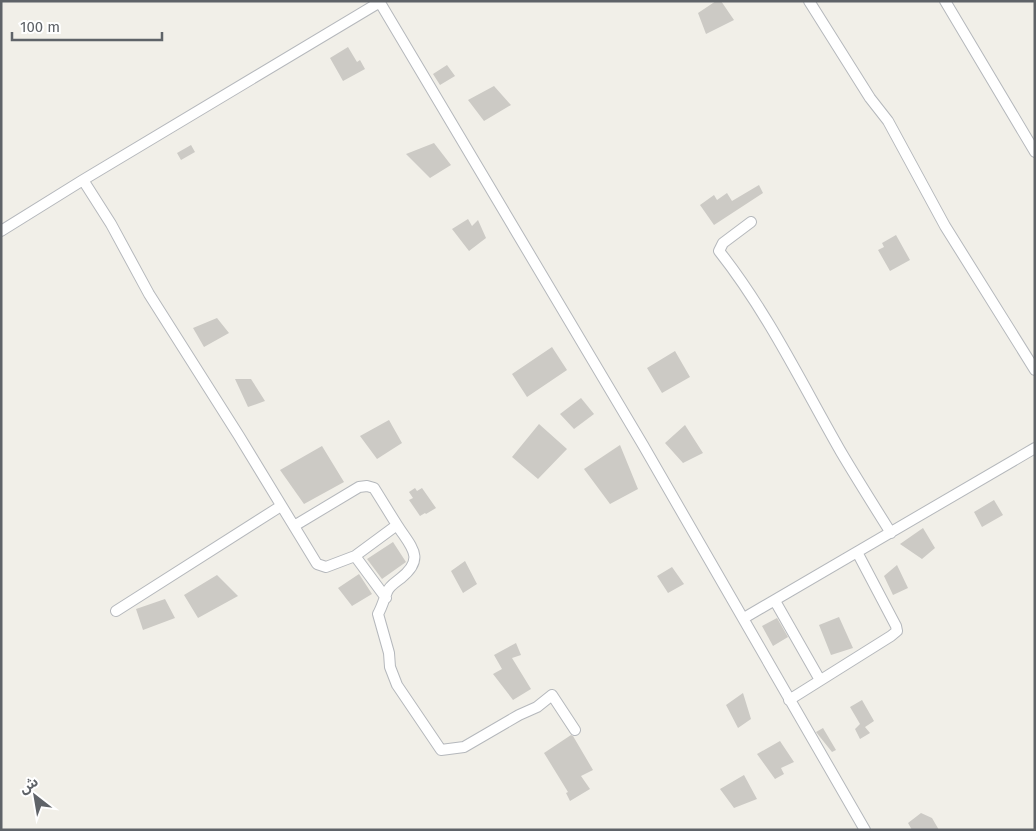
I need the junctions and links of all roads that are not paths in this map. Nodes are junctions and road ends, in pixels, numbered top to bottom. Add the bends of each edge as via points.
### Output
1 (809, 1) edge
2 (945, 1) edge
3 (379, 2) edge
4 (1035, 152) edge
5 (83, 180) junction
6 (751, 222) dead end
7 (1, 231) edge
8 (1035, 370) edge
9 (1035, 448) edge
10 (281, 506) junction
11 (397, 525) junction
12 (294, 526) junction
13 (891, 533) junction
14 (857, 552) junction
15 (355, 556) junction
16 (386, 598) junction
17 (775, 601) junction
18 (116, 611) dead end
19 (744, 618) junction
20 (820, 680) junction
21 (789, 700) junction
22 (575, 730) dead end
23 (865, 830) edge

1 - 8 street via 888,122 945,226
2 - 4 street
3 - 5 street
3 - 19 street
5 - 7 street
5 - 10 street via 149,294
6 - 13 street via 723,243 719,251 759,307
9 - 13 street
10 - 12 street
10 - 18 street
11 - 12 street via 374,488 367,486 359,487
11 - 15 street
11 - 16 street via 411,546 414,564 391,586
12 - 15 street via 317,564 326,567
13 - 14 street
14 - 17 street
14 - 20 street via 897,631
15 - 16 street
16 - 22 street via 378,614 397,685 441,750 464,747 537,707 552,695
17 - 19 street
17 - 20 street
19 - 21 street
20 - 21 street
21 - 23 street

